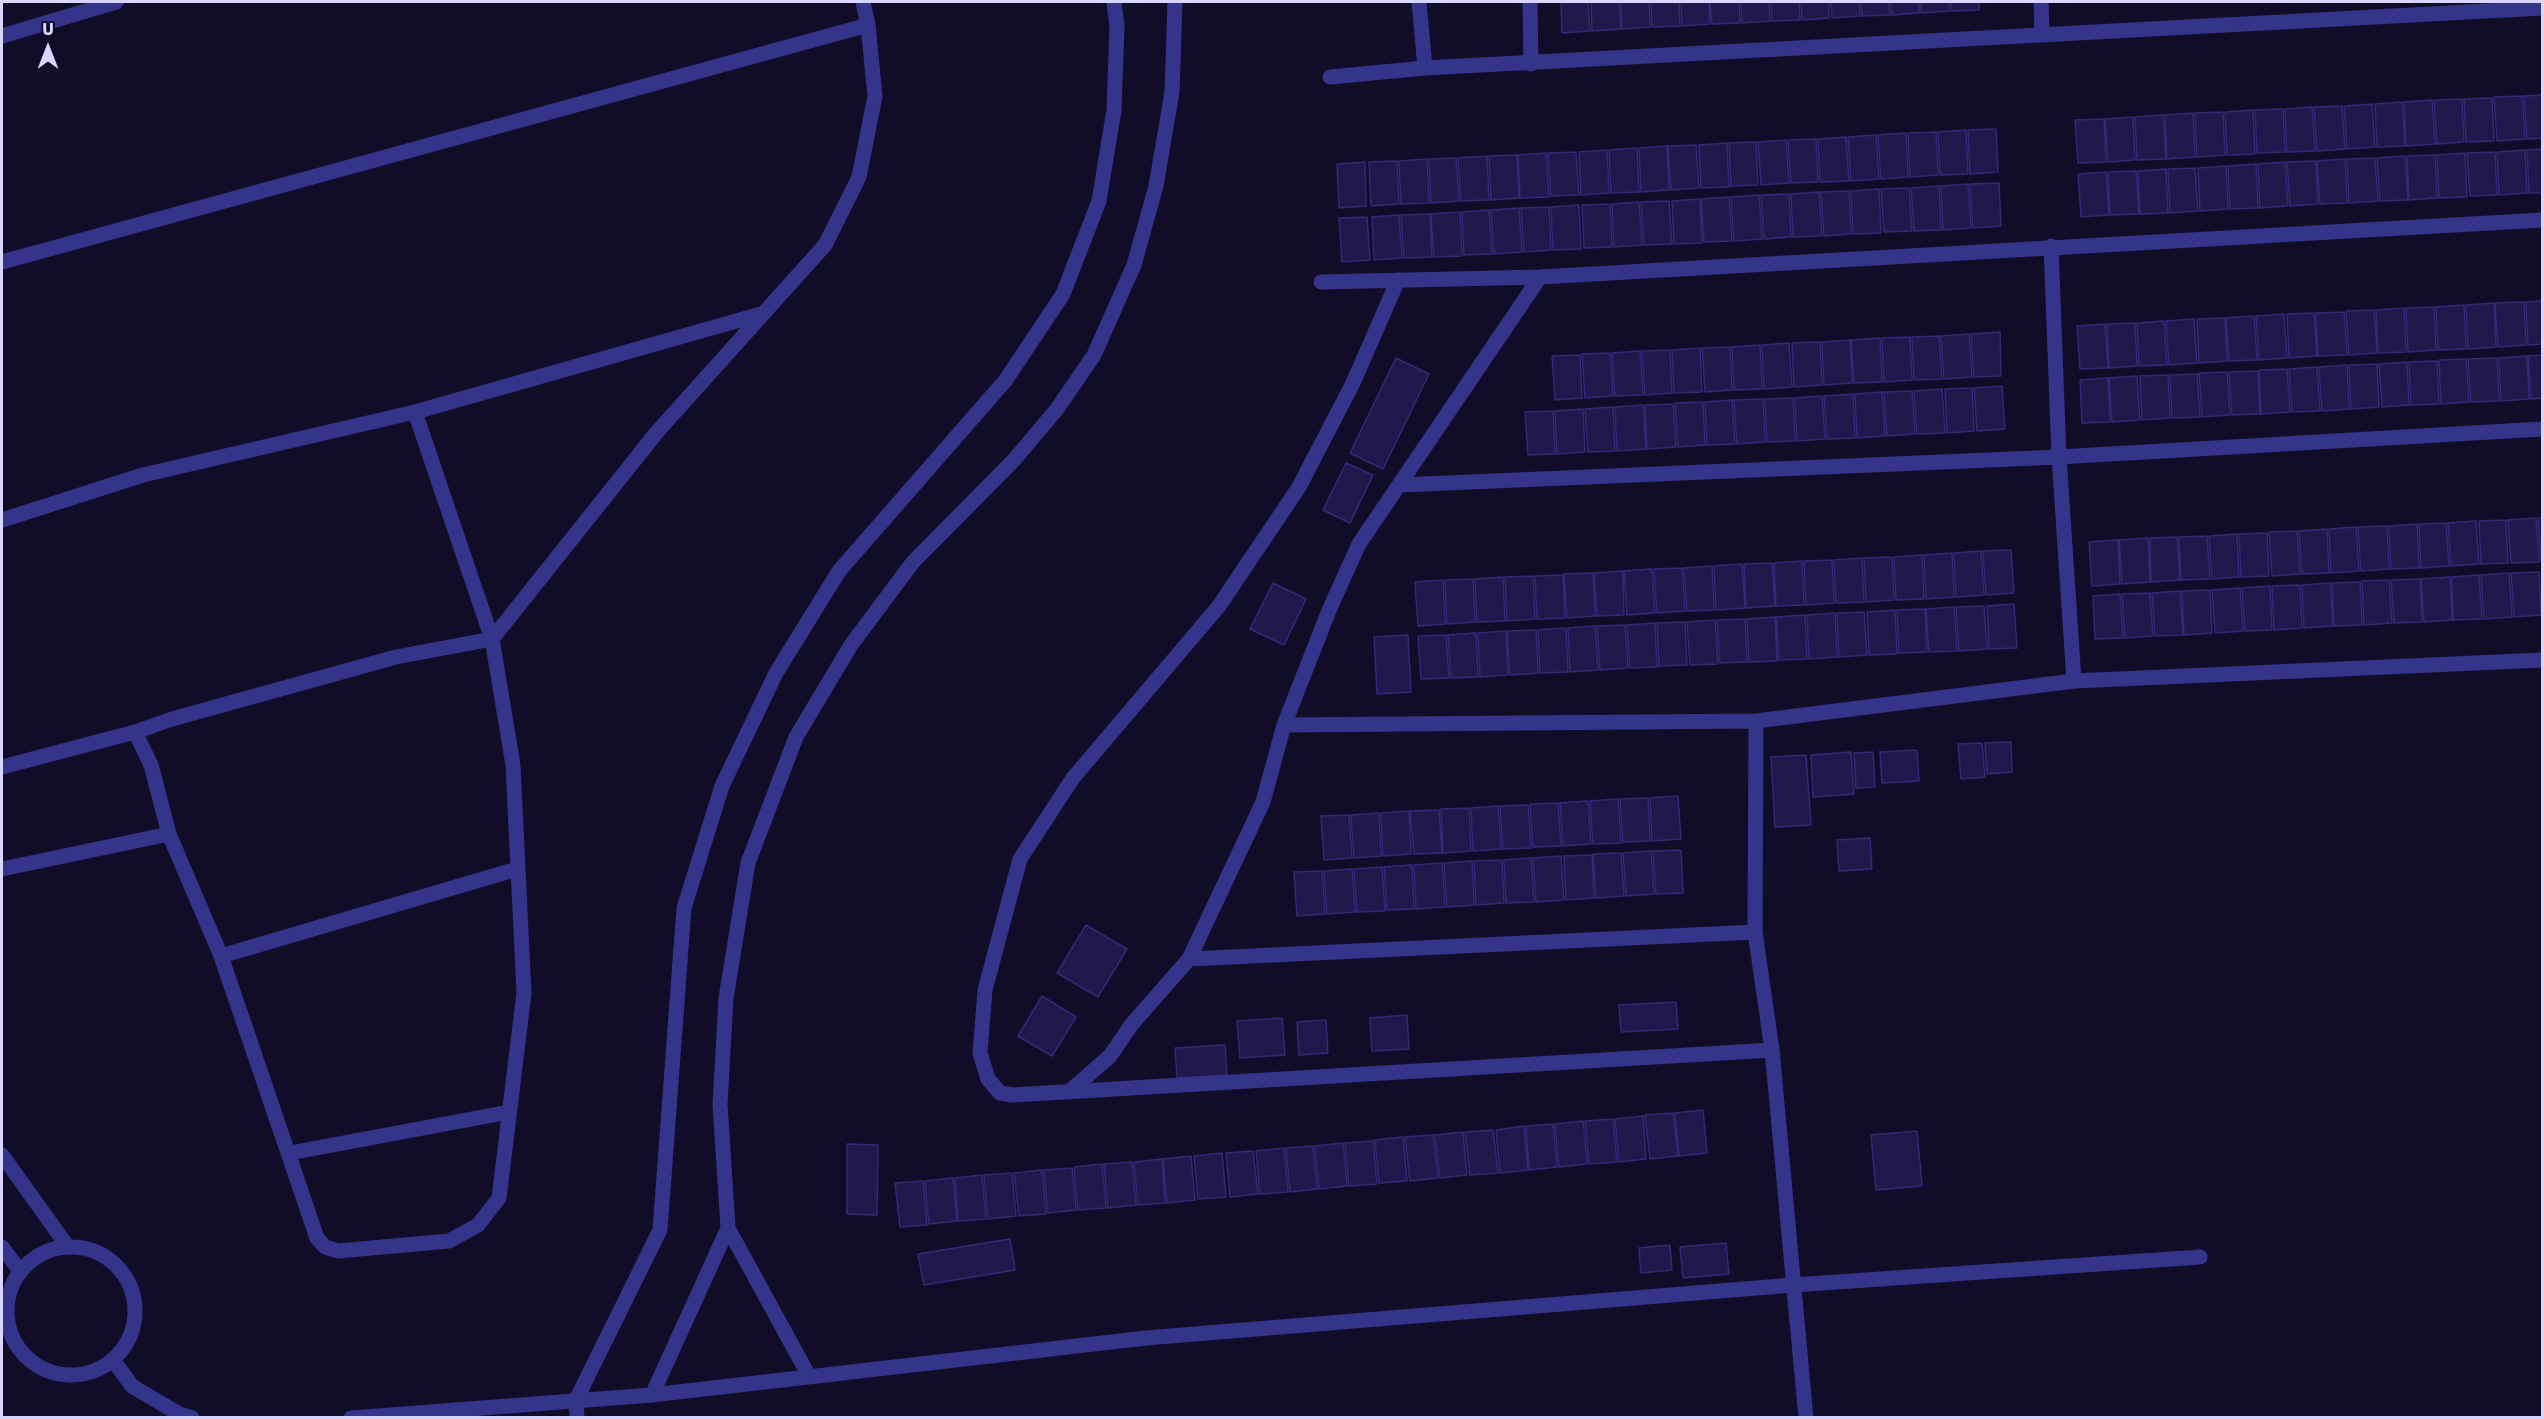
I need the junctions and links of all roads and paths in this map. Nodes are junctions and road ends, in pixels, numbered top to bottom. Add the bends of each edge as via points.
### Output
1 (116, 2) edge
2 (863, 2) edge
3 (1114, 2) edge
4 (1175, 2) edge
5 (1419, 2) edge
6 (1530, 2) edge
7 (2041, 2) edge
8 (2542, 8) edge
9 (868, 25) junction
10 (2042, 35) junction
11 (2, 36) edge
12 (1531, 64) junction
13 (1425, 68) junction
14 (1330, 76) dead end
15 (2542, 220) edge
16 (2051, 246) junction
17 (2, 262) edge
18 (1540, 277) junction
19 (1398, 280) junction
20 (1321, 282) dead end
21 (761, 314) junction
22 (415, 412) junction
23 (2542, 429) edge
24 (2059, 457) junction
25 (1399, 485) junction
26 (2, 520) edge
27 (492, 639) junction
28 (2542, 660) edge
29 (2074, 681) junction
30 (1756, 721) junction
31 (1284, 724) junction
32 (135, 732) junction
33 (2, 767) edge
34 (169, 834) junction
35 (2, 869) edge
36 (517, 869) junction
37 (1755, 932) junction
38 (221, 956) junction
39 (1189, 959) junction
40 (1772, 1050) junction
41 (1069, 1092) junction
42 (509, 1112) junction
43 (290, 1154) junction
44 (2, 1155) edge
45 (728, 1228) junction
46 (68, 1246) junction
47 (2, 1247) edge
48 (2200, 1257) dead end
49 (20, 1271) junction
50 (1793, 1285) junction
51 (113, 1360) junction
52 (809, 1376) junction
53 (652, 1395) junction
54 (576, 1400) junction
55 (192, 1418) edge
56 (351, 1418) edge
57 (577, 1418) edge
58 (1806, 1418) edge

1 - 11 street
2 - 9 street
3 - 54 street via 1114,110 1099,201 1063,294 1005,381 839,571 776,674 722,786 684,908 660,1230
4 - 45 street via 1172,92 1156,186 1134,265 1094,355 1057,409 1014,460 913,562 850,645 796,737 748,863 724,1022 720,1104
5 - 13 street
6 - 12 street
7 - 10 street
8 - 10 street
9 - 17 street
9 - 21 street via 875,96 859,177 825,244
10 - 12 street
12 - 13 street
13 - 14 street
15 - 16 street
16 - 18 street
16 - 24 street
18 - 19 street
18 - 25 street
19 - 20 street
19 - 41 street via 1353,383 1299,488 1219,606 1073,778 1020,859 985,990 980,1053 988,1078 1000,1093
21 - 22 street
21 - 27 street via 657,432
22 - 26 street via 143,474
22 - 27 street
23 - 24 street
24 - 25 street
24 - 29 street
25 - 31 street via 1359,544
27 - 32 street via 396,657
27 - 36 street via 513,765
28 - 29 street
29 - 30 street
30 - 31 street
30 - 37 street
31 - 39 street via 1263,802
32 - 33 street
32 - 34 street via 151,765
34 - 35 street
34 - 38 street
36 - 38 street
36 - 42 street via 524,993
37 - 39 street
37 - 40 street
38 - 43 street
39 - 41 street via 1132,1024 1110,1056
40 - 41 street
40 - 50 street
42 - 43 street
42 - 43 street via 499,1198 478,1225 449,1241 338,1251 325,1246 317,1238
44 - 46 street
45 - 52 street
45 - 53 street
46 - 49 street via 33,1258
46 - 51 street via 102,1255 117,1265 128,1280 136,1314 133,1331
47 - 49 street
48 - 50 street
49 - 51 street via 10,1288 7,1316 14,1343 25,1358 41,1369 78,1376 97,1371
50 - 52 street via 1146,1338
50 - 58 street
51 - 55 street via 132,1386
52 - 53 street
53 - 54 street
54 - 56 street
54 - 57 street

